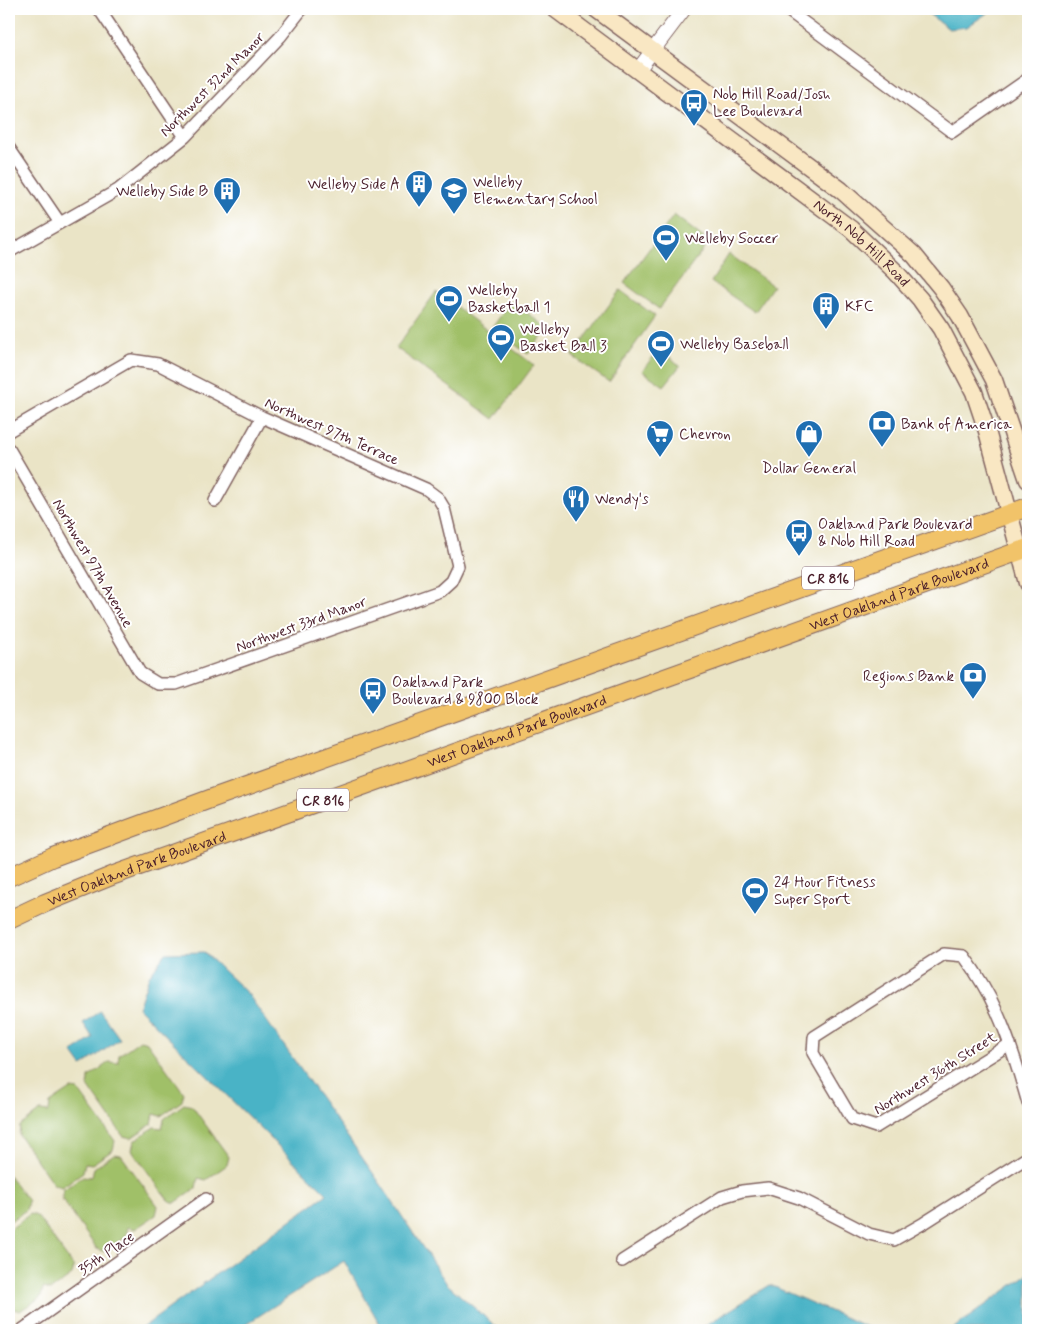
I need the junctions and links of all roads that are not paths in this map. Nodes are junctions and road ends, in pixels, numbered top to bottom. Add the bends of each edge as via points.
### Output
1 (99, 9) edge
2 (302, 9) edge
3 (555, 9) edge
4 (596, 9) edge
5 (684, 9) edge
6 (786, 9) edge
7 (653, 50) junction
8 (638, 70) junction
9 (1028, 79) edge
10 (185, 137) junction
11 (9, 148) edge
12 (60, 223) junction
13 (9, 252) edge
14 (262, 416) junction
15 (9, 432) edge
16 (9, 449) edge
17 (1028, 480) edge
18 (215, 501) dead end
19 (1028, 507) edge
20 (1010, 514) junction
21 (1024, 550) edge
22 (451, 581) joint
23 (1028, 583) edge
24 (158, 684) joint
25 (9, 877) edge
26 (9, 920) edge
27 (1010, 1044) junction
28 (1028, 1103) edge
29 (1028, 1157) edge
30 (206, 1199) dead end
31 (622, 1261) dead end
32 (22, 1330) edge

1 - 10 street
2 - 10 street, Northwest 32nd Manor via 280,37
3 - 8 main road, North Nob Hill Road
4 - 7 main road, North Nob Hill Road
5 - 7 street
6 - 9 street via 952,132
7 - 8 street
7 - 17 main road, North Nob Hill Road via 841,190 914,255 960,316 994,380
8 - 20 main road, North Nob Hill Road via 851,229 920,299 974,392
10 - 12 street, Northwest 32nd Manor via 118,190
11 - 12 street
12 - 13 street, Northwest 32nd Manor
14 - 15 street, Northwest 97th Terrace via 158,364 131,360
14 - 18 street
14 - 22 street, Northwest 97th Terrace via 426,489 438,498 444,508 458,566
16 - 24 street, Northwest 97th Avenue via 140,673
19 - 20 main road, CR 816
20 - 21 main road, North Nob Hill Road
20 - 25 main road, CR 816 via 191,806 53,857
21 - 23 main road, North Nob Hill Road
21 - 26 main road, West Oakland Park Boulevard / CR 816 via 107,878
22 - 24 street, Northwest 33rd Manor via 440,591 176,684
27 - 27 street, Northwest 36th Street via 986,989 964,956 944,954 814,1037 813,1053 852,1119 876,1127
27 - 28 street
29 - 31 street via 894,1240 869,1234 799,1198 768,1188 722,1197
30 - 32 street, 35th Place

